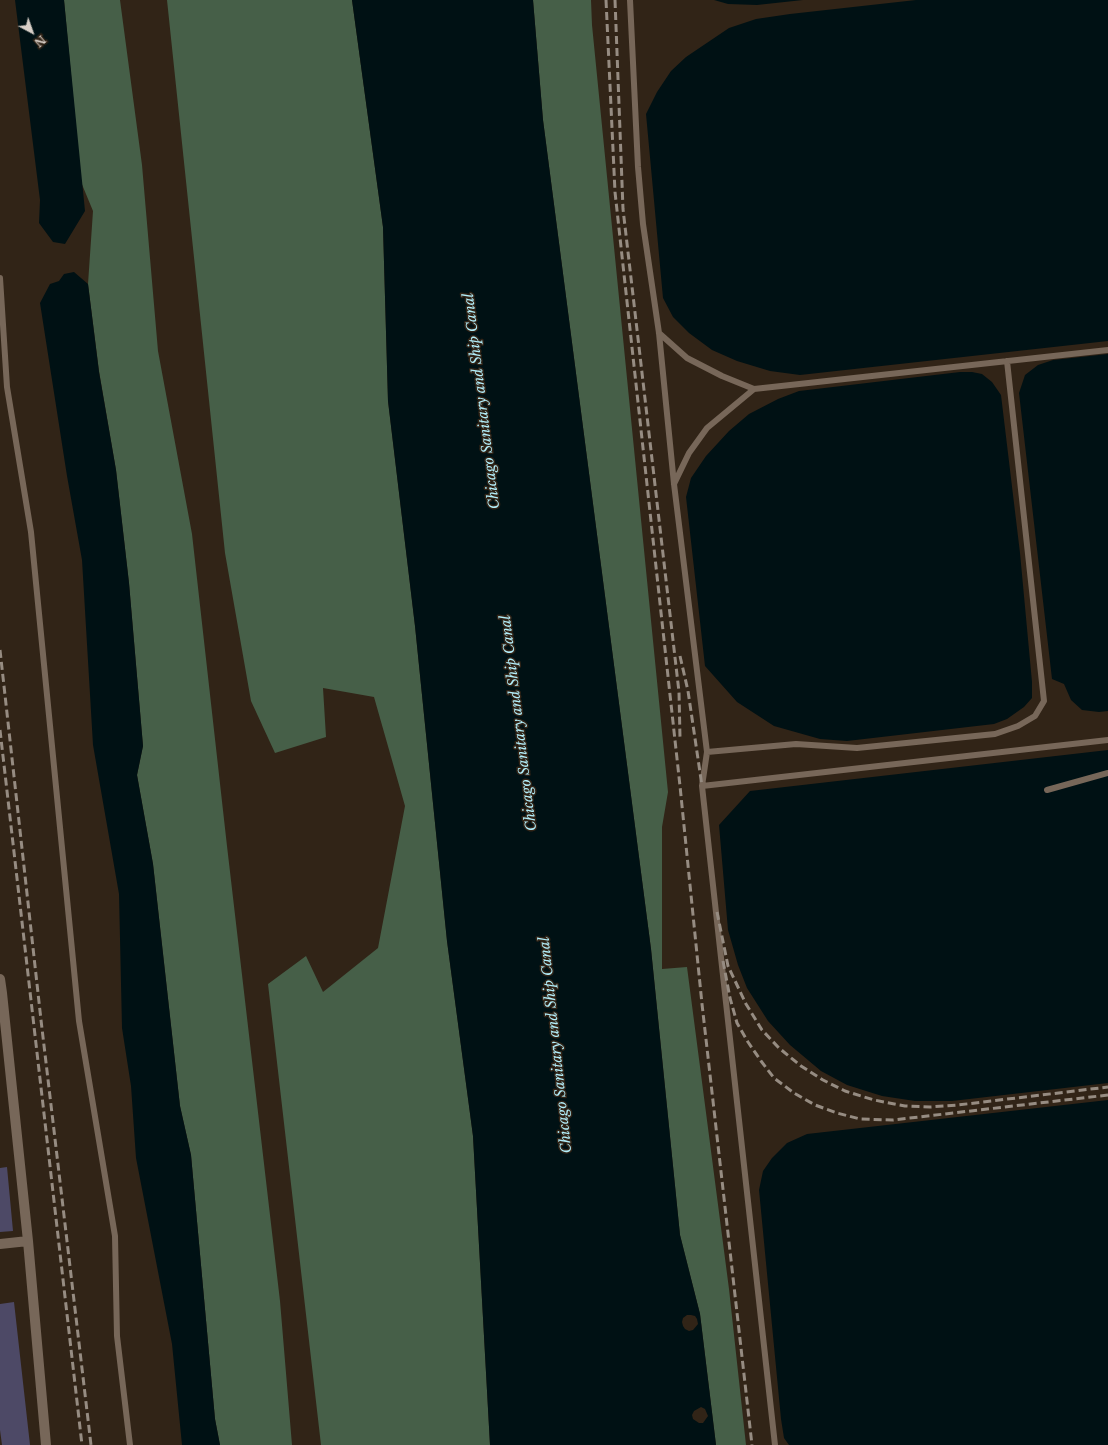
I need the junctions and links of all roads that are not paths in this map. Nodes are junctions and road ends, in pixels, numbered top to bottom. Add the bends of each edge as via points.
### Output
1 (630, 0) edge
2 (0, 278) edge
3 (659, 333) junction
4 (1108, 350) edge
5 (1007, 361) junction
6 (754, 389) junction
7 (674, 484) junction
8 (1108, 740) edge
9 (707, 752) junction
10 (1108, 773) edge
11 (702, 786) junction
12 (1047, 790) dead end
13 (0, 979) edge
14 (1, 993) edge
15 (28, 1241) junction
16 (0, 1244) edge
17 (46, 1445) edge
18 (130, 1445) edge
19 (775, 1445) edge

1 - 3 lane via 638,167 643,224
2 - 18 lane via 7,387 31,532 79,1021 115,1236 117,1336
3 - 6 lane via 687,358
3 - 7 lane
4 - 5 lane
5 - 6 lane
5 - 9 lane via 1044,701 1035,716 1018,726 995,734 857,748 796,744
6 - 7 lane via 707,428 689,453
7 - 9 lane
8 - 11 lane
9 - 11 lane
10 - 12 lane
11 - 19 lane
13 - 14 street
14 - 15 street
15 - 16 street
15 - 17 street

